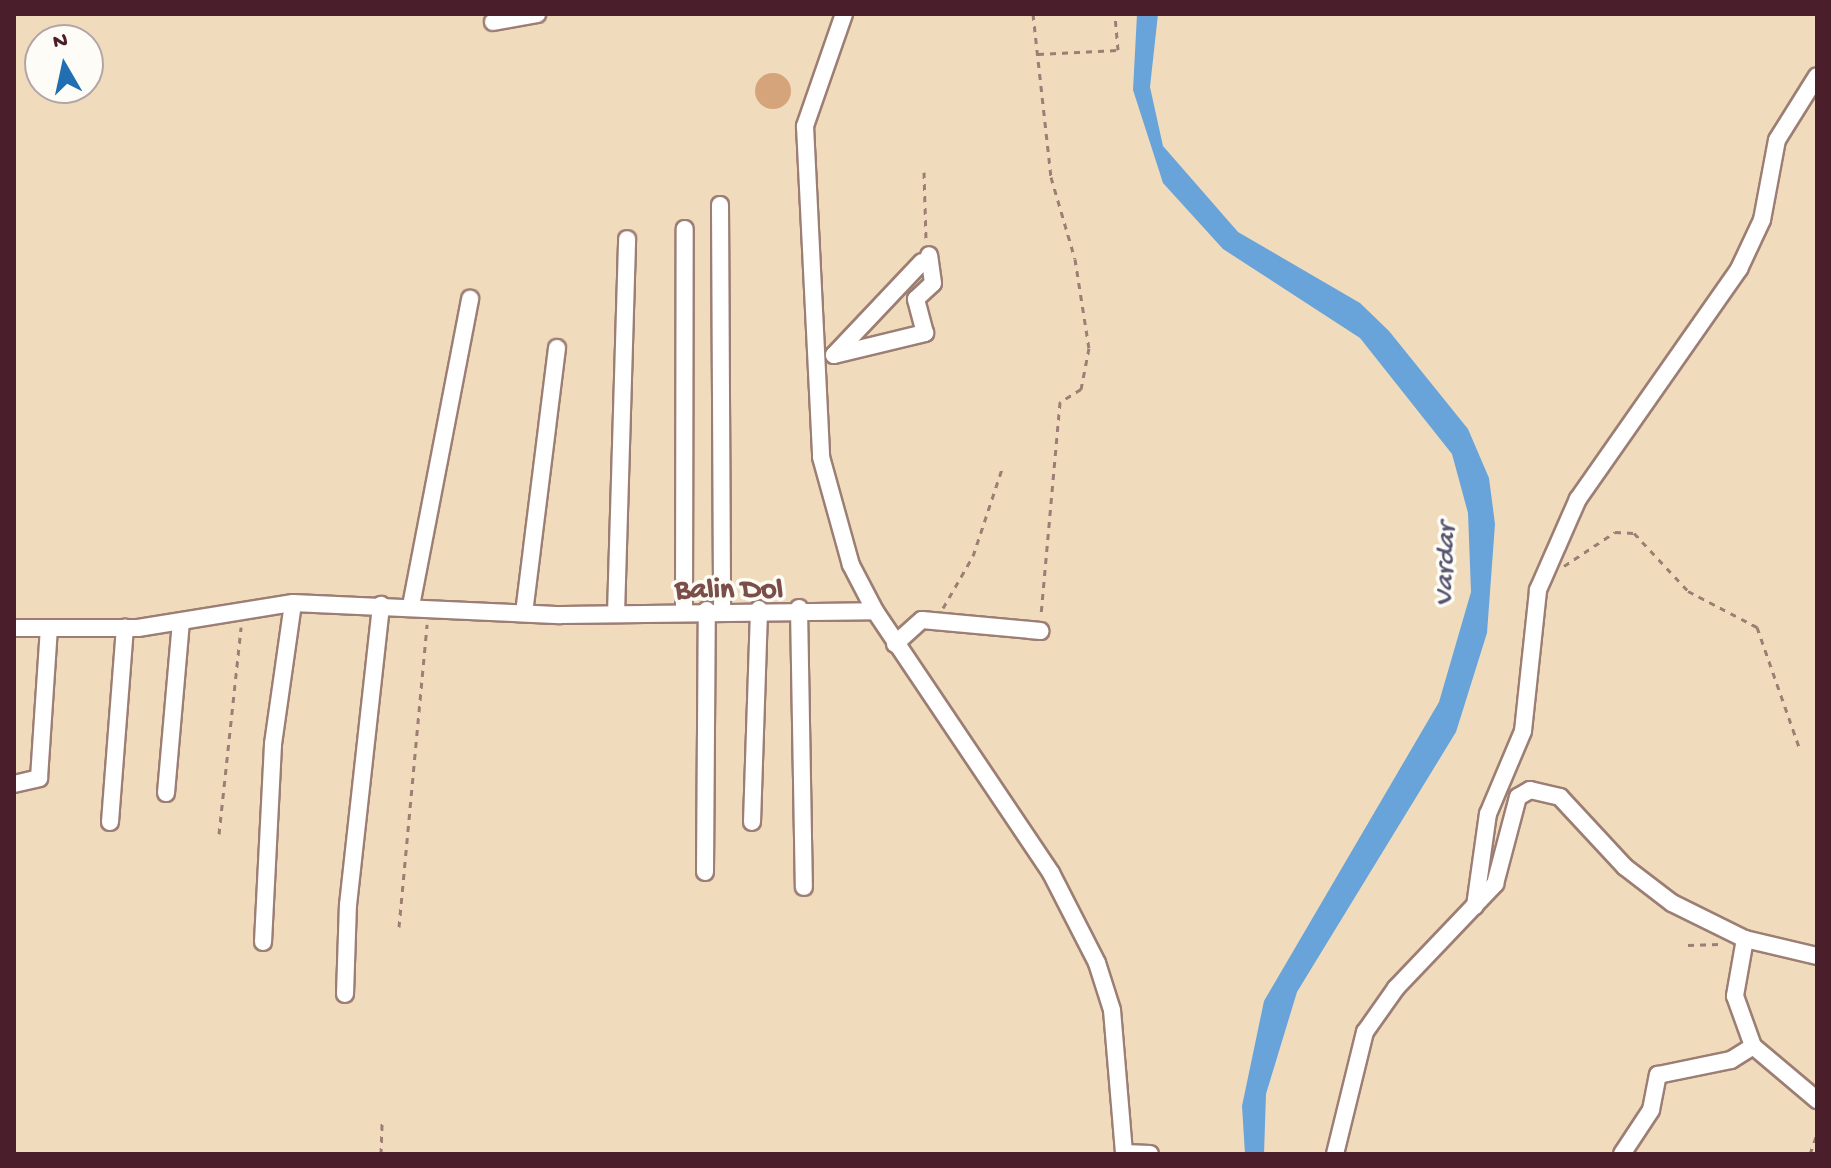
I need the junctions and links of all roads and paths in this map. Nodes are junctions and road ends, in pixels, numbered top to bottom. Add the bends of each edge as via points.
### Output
1 (537, 14) edge
2 (844, 14) edge
3 (1033, 14) edge
4 (1115, 14) edge
5 (493, 22) dead end
6 (1037, 54) junction
7 (1817, 76) edge
8 (924, 172) dead end
9 (720, 205) dead end
10 (685, 229) dead end
11 (627, 239) dead end
12 (925, 259) junction
13 (470, 299) dead end
14 (557, 348) dead end
15 (834, 355) junction
16 (817, 388) junction
17 (1002, 469) dead end
18 (1550, 561) junction
19 (293, 603) junction
20 (381, 605) junction
21 (411, 606) junction
22 (429, 607) junction
23 (799, 608) junction
24 (239, 609) junction
25 (759, 609) junction
26 (714, 610) junction
27 (684, 611) junction
28 (875, 611) junction
29 (524, 613) junction
30 (616, 614) junction
31 (934, 621) junction
32 (181, 623) junction
33 (14, 628) edge
34 (125, 628) junction
35 (49, 629) junction
36 (1040, 631) joint
37 (895, 644) junction
38 (1799, 747) dead end
39 (14, 784) edge
40 (166, 793) dead end
41 (110, 822) dead end
42 (752, 822) dead end
43 (219, 834) dead end
44 (705, 872) dead end
45 (804, 887) dead end
46 (1475, 906) junction
47 (399, 927) dead end
48 (263, 942) dead end
49 (1744, 942) junction
50 (1688, 945) dead end
51 (1817, 956) edge
52 (345, 994) dead end
53 (1753, 1046) junction
54 (1817, 1100) edge
55 (382, 1122) dead end
56 (1817, 1134) edge
57 (381, 1154) edge
58 (1123, 1154) edge
59 (1150, 1154) edge
60 (1335, 1154) edge
61 (1622, 1154) edge
62 (1810, 1154) edge

1 - 5 street
2 - 16 street via 805,126
3 - 6 path
4 - 6 path via 1118,50
6 - 36 path via 1051,177 1075,259 1089,348 1081,389 1060,402
7 - 18 street via 1777,140 1762,220 1739,269 1578,499
8 - 12 path
9 - 26 street
10 - 27 street
11 - 30 street
12 - 15 street
12 - 15 street via 933,283 916,299 925,333
13 - 21 street
14 - 29 street
15 - 16 street
16 - 28 street via 821,457 851,565
17 - 31 path via 973,556
18 - 38 path via 1573,564 1615,532 1641,537 1693,595 1762,632
18 - 46 street via 1530,616 1523,731 1488,814
19 - 20 street
19 - 24 street
19 - 48 street via 273,744
20 - 21 street
20 - 52 street via 348,905
21 - 22 street
22 - 29 street
22 - 47 path
23 - 25 street
23 - 28 street
23 - 45 street
24 - 32 street
24 - 43 path
25 - 26 street
25 - 42 street
26 - 27 street
26 - 44 street
27 - 30 street
28 - 37 street
29 - 30 street
31 - 36 street
31 - 37 street via 913,622
32 - 34 street
32 - 40 street
33 - 35 street
34 - 35 street
34 - 41 street
35 - 39 street via 39,778
37 - 58 street via 1051,873 1097,963 1112,1010
46 - 49 street via 1495,884 1518,797 1546,789 1672,903
46 - 60 street via 1396,988 1365,1032
49 - 50 path
49 - 51 street
49 - 53 street via 1735,996
53 - 54 street
53 - 61 street via 1731,1060 1658,1075 1651,1110
55 - 57 path
56 - 62 path
58 - 59 street

